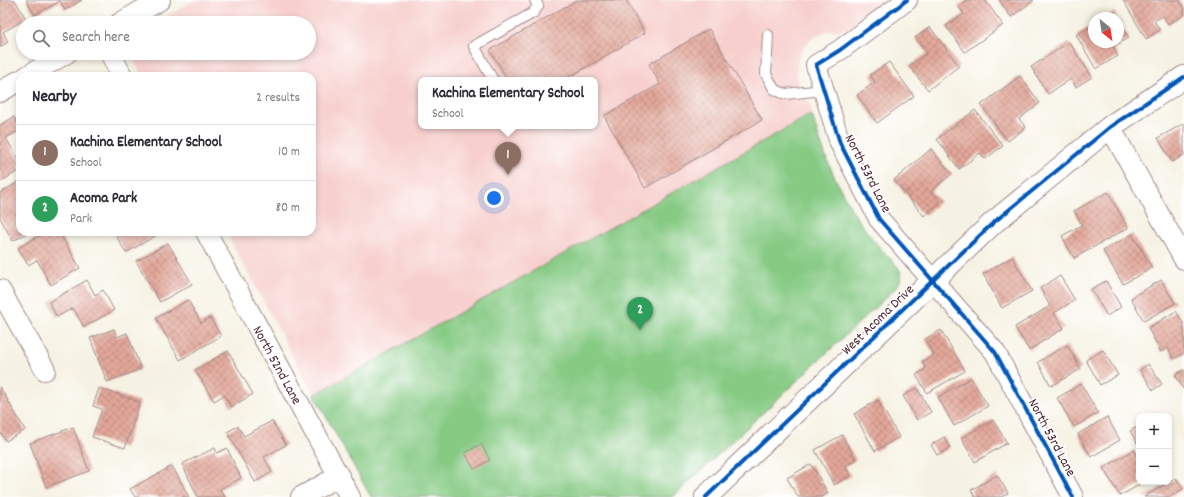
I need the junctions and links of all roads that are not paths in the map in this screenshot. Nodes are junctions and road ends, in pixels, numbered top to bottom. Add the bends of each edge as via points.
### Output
1 (160, 0) edge
2 (535, 0) edge
3 (907, 0) edge
4 (132, 16) edge
5 (768, 35) dead end
6 (55, 60) edge
7 (114, 60) edge
8 (34, 72) edge
9 (120, 72) edge
10 (492, 77) edge
11 (1184, 77) edge
12 (16, 82) edge
13 (824, 90) junction
14 (0, 92) edge
15 (1110, 127) junction
16 (208, 236) edge
17 (1184, 259) edge
18 (933, 281) junction
19 (0, 290) edge
20 (44, 370) dead end
21 (339, 476) junction
22 (301, 497) edge
23 (350, 497) edge
24 (706, 497) edge
25 (1073, 497) edge

1 - 4 street
2 - 10 lane via 538,6 533,12 474,46
3 - 13 street, North 53rd Lane via 816,65
5 - 13 lane via 766,74 774,89 785,94
6 - 8 street
7 - 9 street
11 - 15 street, West Acoma Drive
12 - 14 street
13 - 18 street, North 53rd Lane via 840,143 879,219
15 - 17 street
15 - 18 street, West Acoma Drive via 993,223
16 - 21 street, North 52nd Lane
18 - 24 street, West Acoma Drive
18 - 25 street, North 53rd Lane via 995,352
19 - 20 street
21 - 22 street
21 - 23 street, North 52nd Lane

